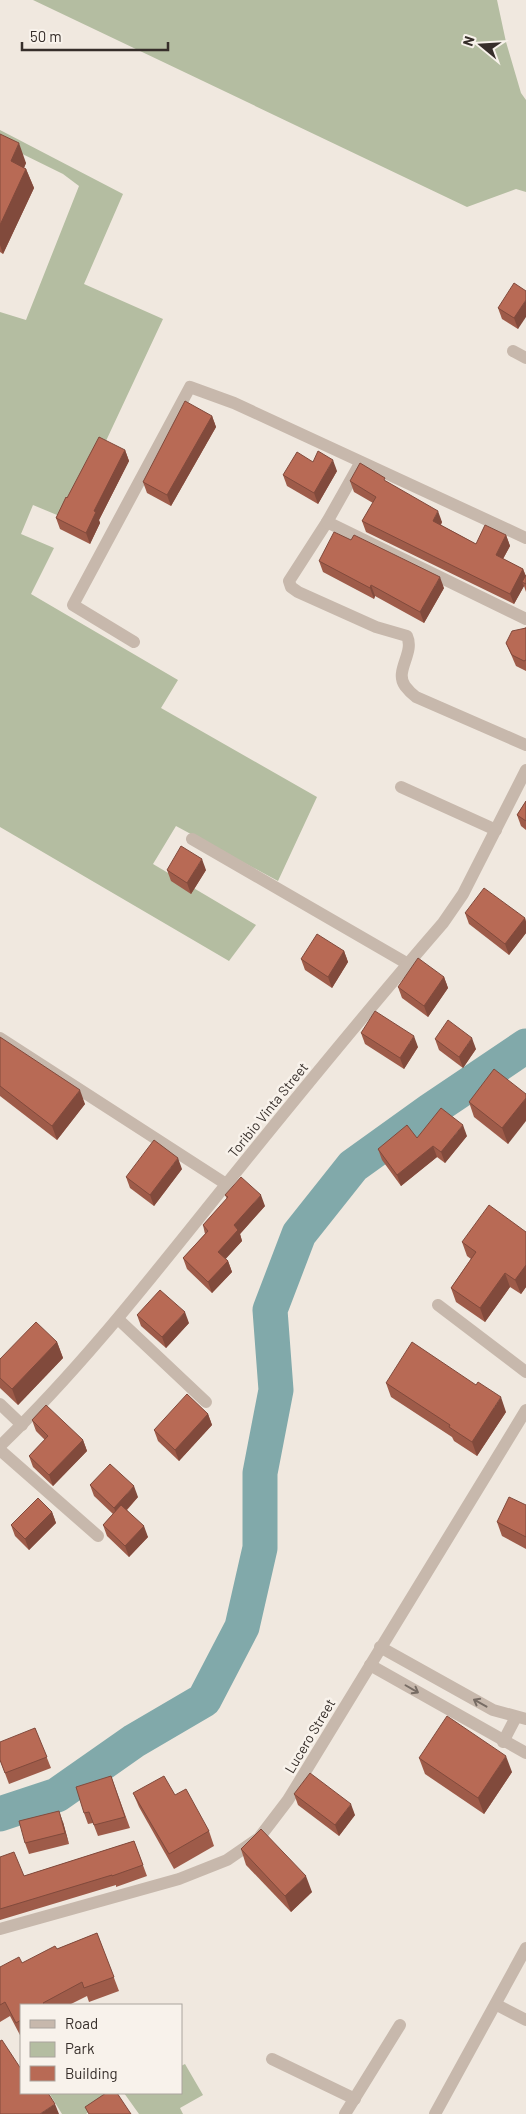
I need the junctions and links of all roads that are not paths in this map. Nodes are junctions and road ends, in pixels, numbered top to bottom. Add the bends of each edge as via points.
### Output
1 (513, 351) dead end
2 (526, 358) edge
3 (361, 462) junction
4 (327, 522) junction
5 (526, 538) edge
6 (526, 619) edge
7 (134, 642) dead end
8 (526, 745) edge
9 (526, 770) edge
10 (402, 787) dead end
11 (496, 830) junction
12 (192, 839) dead end
13 (408, 964) junction
14 (0, 1038) edge
15 (226, 1184) junction
16 (438, 1304) dead end
17 (118, 1319) junction
18 (526, 1372) edge
19 (206, 1402) dead end
20 (0, 1404) edge
21 (526, 1410) edge
22 (22, 1425) junction
23 (0, 1446) edge
24 (0, 1450) edge
25 (98, 1536) dead end
26 (380, 1648) junction
27 (370, 1665) junction
28 (521, 1718) edge
29 (503, 1742) junction
30 (526, 1753) edge
31 (0, 1929) edge
32 (526, 1948) edge
33 (496, 2005) junction
34 (526, 2020) edge
35 (400, 2025) dead end
36 (272, 2059) dead end
37 (354, 2099) junction
38 (345, 2114) edge
39 (436, 2114) edge

1 - 2 street
3 - 4 street
3 - 5 street
3 - 7 street via 190,387 73,605
4 - 6 street
4 - 8 street via 289,581 291,587 376,627 407,636 409,649 401,674 404,684 416,698
9 - 11 street, Toribio Vinta Street
10 - 11 street
11 - 13 street, Toribio Vinta Street via 463,894
12 - 13 street
13 - 15 street, Toribio Vinta Street
14 - 15 street
15 - 17 street, Toribio Vinta Street
16 - 18 street
17 - 19 street
17 - 22 street, Toribio Vinta Street
20 - 22 street
21 - 26 street, Lucero Street
22 - 23 street, Toribio Vinta Street
24 - 25 street
26 - 27 street, Lucero Street
28 -> 26 street via 493,1710
27 -> 29 street
27 - 31 street, Lucero Street via 288,1800 258,1838 226,1860 179,1878
28 - 29 street
29 - 30 street
32 - 33 street
33 - 34 street
33 - 39 street
35 - 37 street
36 - 37 street
37 - 38 street

